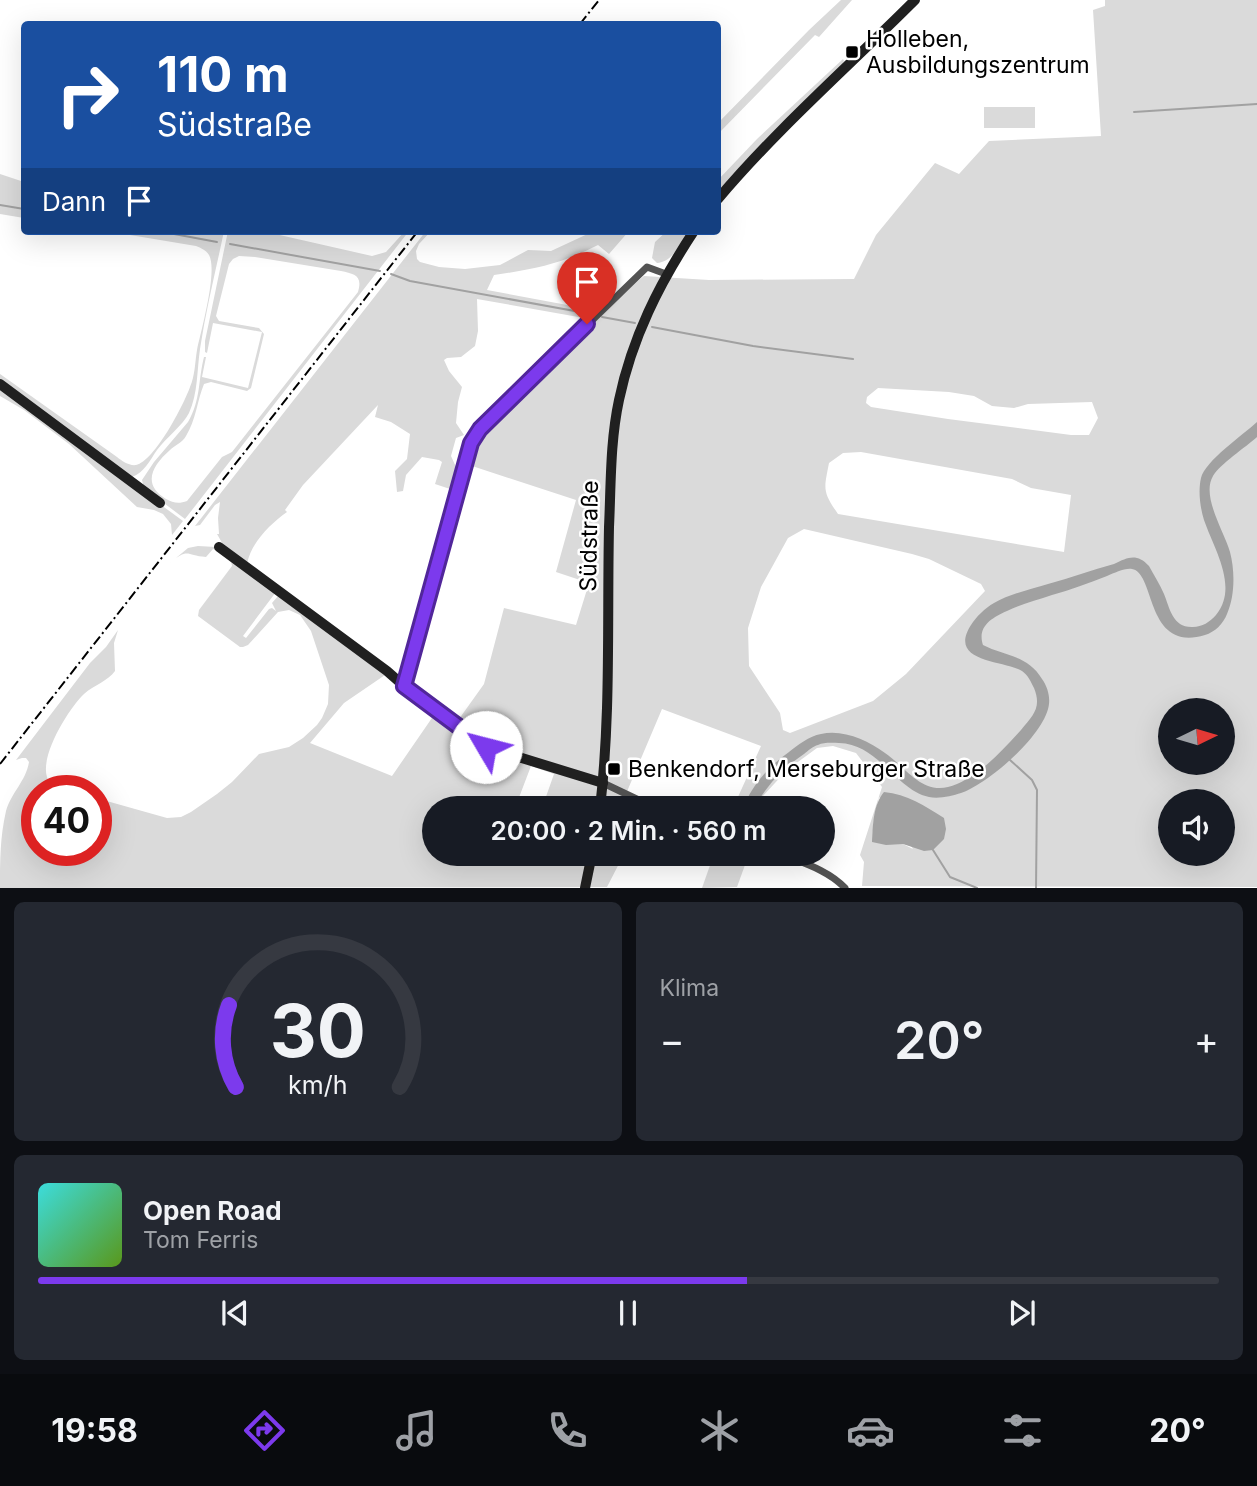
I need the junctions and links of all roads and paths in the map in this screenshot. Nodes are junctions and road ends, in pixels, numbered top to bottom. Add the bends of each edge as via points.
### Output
1 (915, 0) edge
2 (721, 195) edge
3 (691, 235) edge
4 (666, 274) junction
5 (0, 384) edge
6 (160, 503) dead end
7 (219, 547) dead end
8 (404, 686) junction
9 (603, 783) junction
10 (601, 796) edge
11 (627, 796) edge
12 (589, 866) edge
13 (810, 866) edge
14 (585, 887) edge
15 (845, 887) edge

1 - 2 main road
3 - 4 main road, Südstraße
4 - 8 street via 647,267 480,429 471,443
4 - 9 main road, Südstraße via 632,356 619,400 611,456
5 - 6 main road
7 - 8 main road
8 - 9 main road via 486,747
9 - 10 main road, Südstraße
9 - 11 street
12 - 14 main road
13 - 15 street

